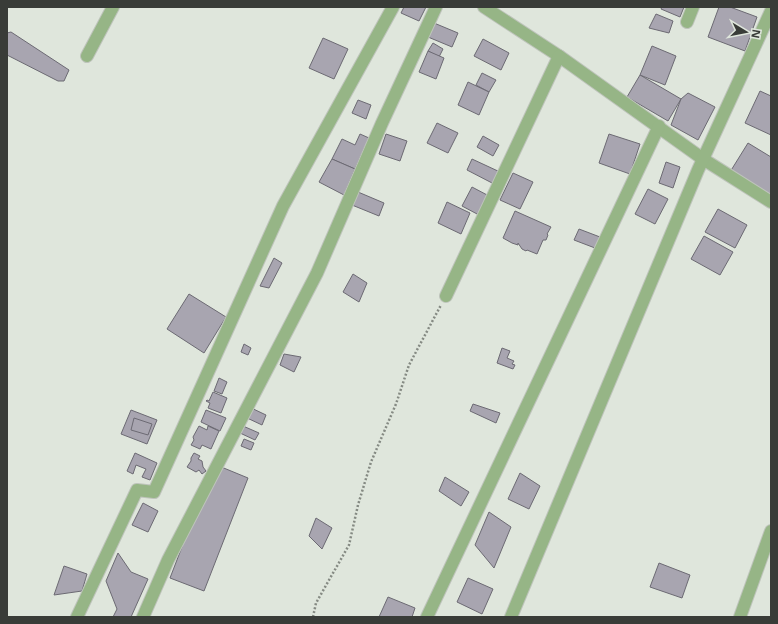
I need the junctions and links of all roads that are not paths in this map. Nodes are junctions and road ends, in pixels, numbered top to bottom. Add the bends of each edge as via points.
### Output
1 (113, 7) edge
2 (394, 7) edge
3 (436, 7) edge
4 (484, 7) edge
5 (693, 7) edge
6 (771, 11) edge
7 (687, 22) dead end
8 (87, 56) dead end
9 (559, 56) junction
10 (659, 126) junction
11 (703, 159) junction
12 (771, 202) edge
13 (446, 296) road end
14 (771, 532) edge
15 (77, 617) edge
16 (143, 617) edge
17 (427, 617) edge
18 (511, 617) edge
19 (740, 617) edge

1 - 8 street
2 - 15 street via 283,206 154,492 137,490
3 - 16 street via 317,273 168,560
4 - 9 street
5 - 7 street
6 - 11 street
9 - 10 street
9 - 13 street
10 - 11 street
10 - 17 street
11 - 12 street
11 - 18 street
14 - 19 street

